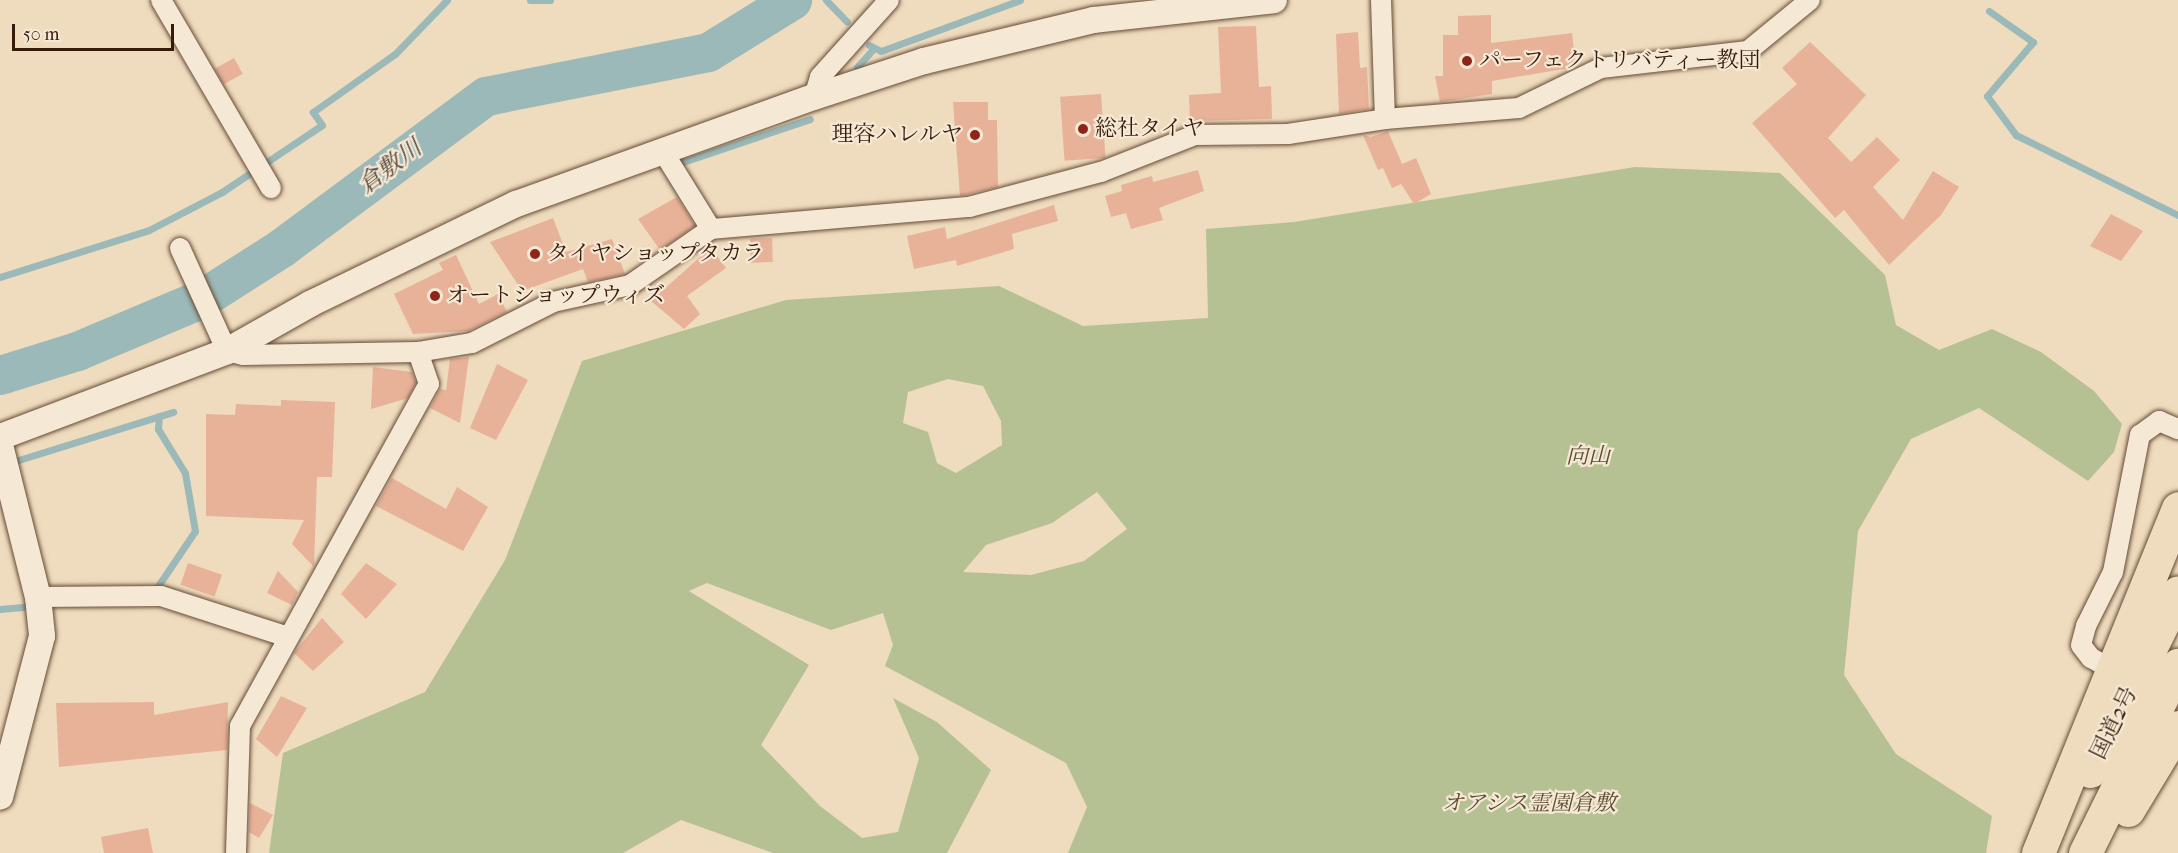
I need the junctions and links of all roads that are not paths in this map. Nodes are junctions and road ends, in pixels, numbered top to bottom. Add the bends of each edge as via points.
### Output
1 (161, 0) edge
2 (889, 0) edge
3 (1274, 0) edge
4 (1381, 0) edge
5 (1810, 0) edge
6 (814, 97) junction
7 (1385, 119) junction
8 (662, 150) junction
9 (262, 175) dead end
10 (711, 229) junction
11 (182, 251) dead end
12 (223, 343) junction
13 (418, 352) junction
14 (2178, 429) edge
15 (2, 453) edge
16 (2178, 508) edge
17 (2178, 592) edge
18 (38, 597) junction
19 (288, 637) junction
20 (2178, 665) edge
21 (2111, 669) junction
22 (2178, 727) edge
23 (0, 797) edge
24 (236, 853) edge
25 (2038, 853) edge
26 (2050, 853) edge
27 (2085, 853) edge
28 (2101, 853) edge

1 - 9 street
2 - 6 street via 820,77
3 - 6 street via 1094,20 924,61
4 - 7 street
5 - 7 street via 1748,51 1601,68 1519,108
6 - 8 street
7 - 10 street via 1288,134 1196,135 1101,172 969,207
8 - 10 street
8 - 12 street via 516,204
10 - 13 street via 630,285 554,302 472,343
11 - 12 street
12 - 13 street via 243,355
12 - 15 street
13 - 19 street via 429,384
14 - 21 street via 2159,421 2140,435 2113,572 2086,626 2081,645 2091,658
15 - 18 street
16 - 21 highway
17 - 26 highway, 国道2号
18 - 19 street via 161,596
18 - 23 street via 42,636 38,665
19 - 24 street via 240,726
20 - 27 highway, 国道2号
21 - 25 highway
22 - 28 highway

